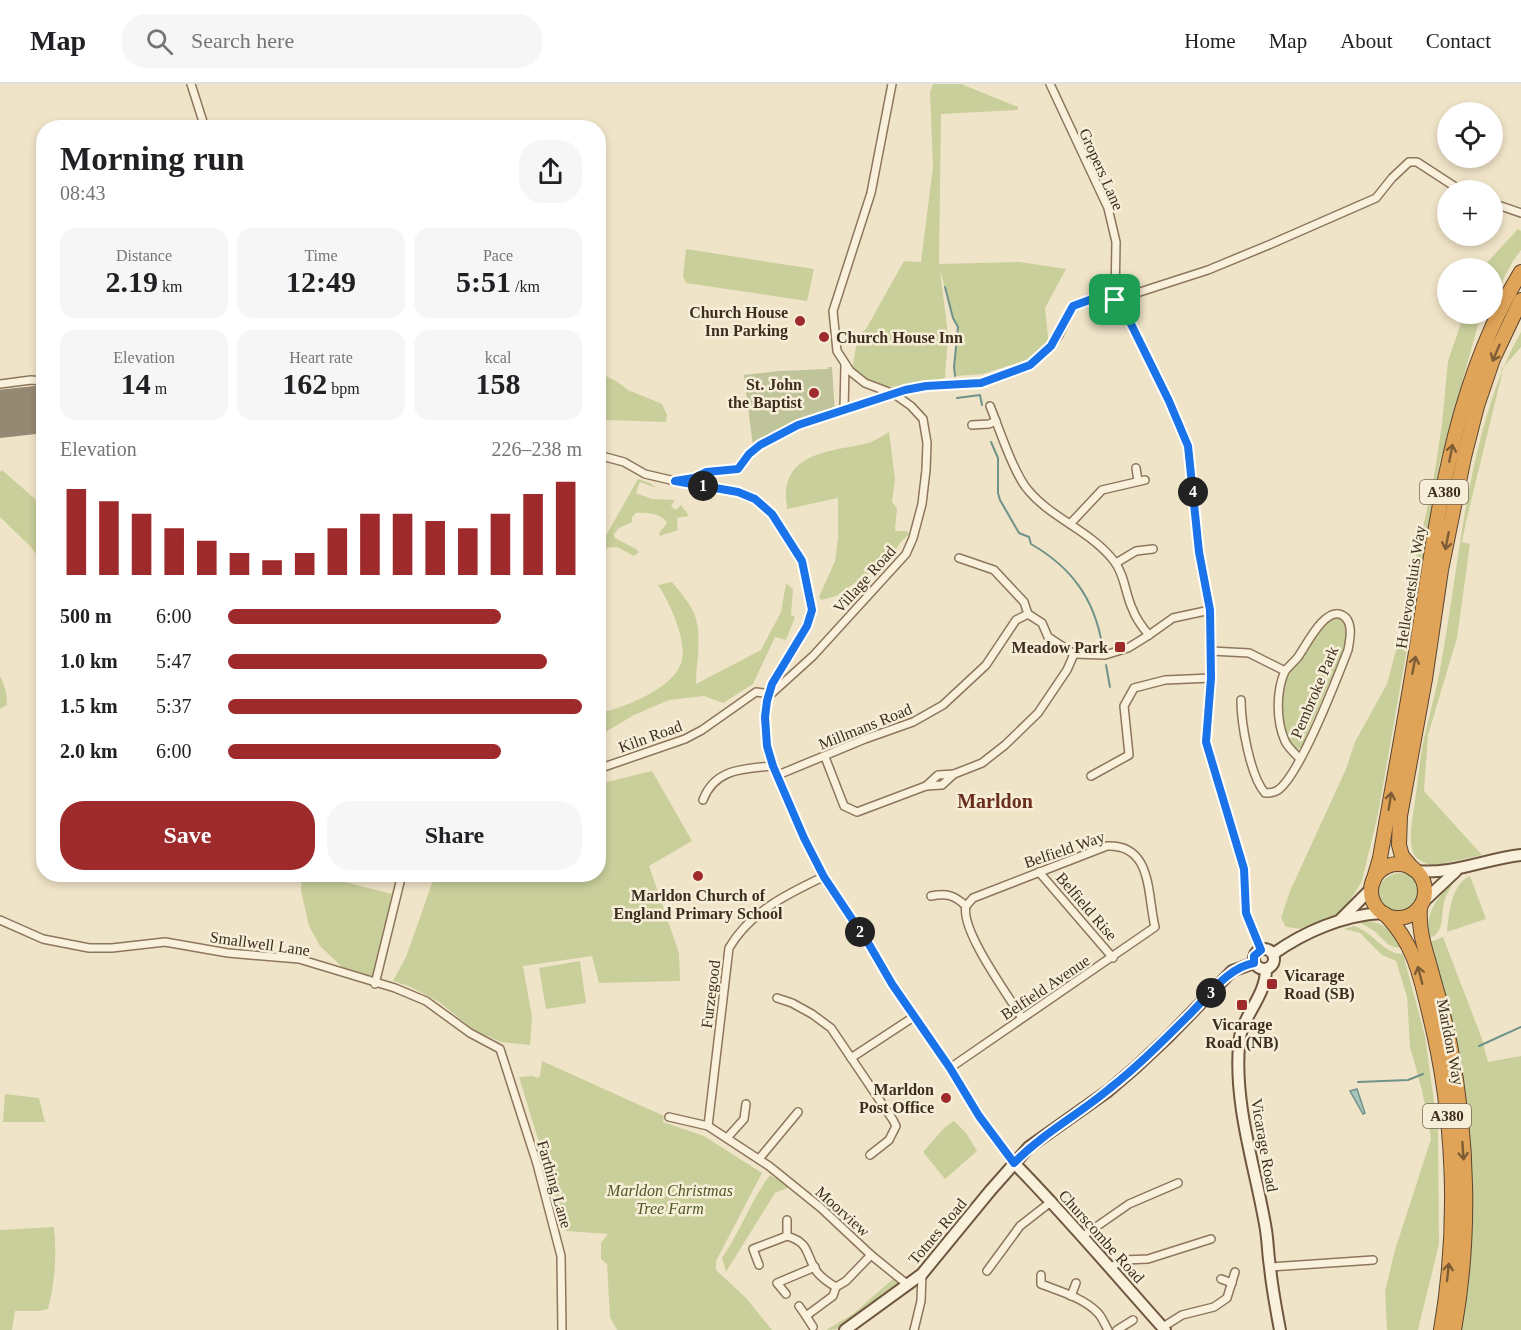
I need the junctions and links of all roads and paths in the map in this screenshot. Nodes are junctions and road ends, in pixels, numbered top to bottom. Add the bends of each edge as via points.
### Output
1 (191, 84) edge
2 (892, 84) edge
3 (1050, 84) edge
4 (203, 120) edge
5 (1445, 180) edge
6 (1503, 206) edge
7 (1521, 213) edge
8 (1521, 272) edge
9 (1114, 291) junction
10 (1115, 300) junction
11 (1521, 300) edge
12 (845, 365) junction
13 (36, 380) edge
14 (0, 384) edge
15 (894, 394) junction
16 (990, 406) dead end
17 (844, 410) junction
18 (996, 421) junction
19 (972, 425) dead end
20 (606, 457) edge
21 (1136, 468) dead end
22 (675, 481) junction
23 (1071, 524) junction
24 (959, 558) dead end
25 (1147, 560) dead end
26 (1116, 562) junction
27 (1206, 586) dead end
28 (1210, 610) junction
29 (1028, 614) junction
30 (1149, 635) junction
31 (1211, 651) junction
32 (1074, 654) junction
33 (1286, 671) junction
34 (1211, 678) junction
35 (769, 696) junction
36 (1241, 700) dead end
37 (825, 757) junction
38 (1300, 759) junction
39 (606, 766) edge
40 (773, 766) junction
41 (778, 775) junction
42 (1091, 776) dead end
43 (703, 800) dead end
44 (1521, 855) edge
45 (1415, 870) junction
46 (1456, 870) junction
47 (1039, 872) junction
48 (824, 877) junction
49 (400, 882) edge
50 (1372, 885) junction
51 (931, 896) dead end
52 (1421, 905) junction
53 (966, 906) junction
54 (1383, 914) junction
55 (1341, 919) junction
56 (0, 920) edge
57 (1155, 927) joint
58 (1261, 950) junction
59 (1273, 954) junction
60 (1113, 958) junction
61 (1254, 963) junction
62 (1266, 969) junction
63 (375, 984) junction
64 (777, 998) dead end
65 (915, 1016) junction
66 (1022, 1018) junction
67 (501, 1049) joint
68 (851, 1058) junction
69 (950, 1068) junction
70 (746, 1104) dead end
71 (798, 1112) dead end
72 (669, 1117) dead end
73 (708, 1126) junction
74 (727, 1138) junction
75 (870, 1155) dead end
76 (759, 1159) junction
77 (1014, 1163) junction
78 (1178, 1183) dead end
79 (1052, 1201) junction
80 (787, 1220) dead end
81 (787, 1236) junction
82 (1083, 1236) junction
83 (1211, 1239) dead end
84 (871, 1255) junction
85 (1373, 1260) dead end
86 (759, 1265) dead end
87 (814, 1267) junction
88 (1270, 1267) junction
89 (1109, 1268) junction
90 (987, 1272) dead end
91 (1235, 1272) dead end
92 (922, 1275) junction
93 (1041, 1275) dead end
94 (1221, 1279) dead end
95 (1076, 1283) dead end
96 (1232, 1283) junction
97 (908, 1285) junction
98 (836, 1287) junction
99 (786, 1294) dead end
100 (1071, 1296) junction
101 (798, 1306) dead end
102 (806, 1316) junction
103 (1133, 1320) dead end
104 (813, 1328) dead end
105 (1164, 1329) edge
106 (562, 1330) edge
107 (845, 1330) edge
108 (914, 1330) edge
109 (1108, 1330) edge
110 (1117, 1330) edge
111 (1280, 1330) edge
112 (1441, 1330) edge
113 (1454, 1330) edge

1 - 4 street
2 - 12 street via 871,193 833,311 837,351
3 - 9 street, Gropers Lane via 1108,208 1116,242
5 - 10 street via 1417,162 1409,162 1376,198 1208,270
6 - 7 street
50 -> 8 highway, Hellevoetsluis Way / A380 via 1456,427 1486,340
9 - 10 street, Gropers Lane
9 - 15 street via 1073,306 1051,346 1030,365 981,383 926,386
10 - 28 street, Gropers Lane via 1131,324 1188,446 1199,552
11 -> 45 highway, Hellevoetsluis Way / A380 via 1493,359 1477,406 1441,570 1400,816 1402,856
12 - 15 street, Village Road via 865,382
12 - 17 street
13 - 14 street
15 - 17 street
15 - 35 street, Village Road via 922,419 927,443 922,504 913,538 906,554 813,656
16 - 18 street
17 - 22 street via 768,440 749,454 738,469 706,472
18 - 19 street
18 - 23 street via 1027,490
20 - 22 street via 645,474
21 - 23 street via 1142,481 1102,490
22 - 35 street via 738,492 755,499 772,514 802,561 812,610
23 - 26 street
24 - 29 street via 994,570 1023,602
25 - 26 street via 1149,550 1136,551
26 - 30 street via 1138,622
27 - 28 street
28 - 30 street via 1173,618
28 - 31 street
29 - 32 street via 1042,623 1048,637
29 - 37 street, Millmans Road via 1016,620 986,664 943,705 913,722
30 - 32 street via 1128,648 1105,655
31 - 33 street via 1249,653
31 - 34 street
32 - 37 street via 1053,692 1022,730 982,763 954,774 942,785 926,786 857,812 844,806
33 - 38 street, Pembroke Park via 1279,697 1281,724 1284,740
33 - 38 street, Pembroke Park via 1329,616 1346,617 1348,650
34 - 42 street via 1166,680 1134,688 1124,706 1130,754
34 - 58 street via 1206,742 1244,869 1246,913
35 - 39 street, Kiln Road via 756,692 685,739
35 - 40 street via 765,717
36 - 38 street, Pembroke Park via 1245,740 1258,786 1265,793 1282,787
37 - 41 street, Millmans Road
40 - 41 street
40 - 43 street via 717,778
41 - 48 street
44 - 46 street
45 - 46 street
45 - 50 highway via 1401,865 1387,867
45 - 52 highway via 1425,887
46 - 52 street
47 - 53 street, Belfield Way via 973,898
47 - 57 street, Belfield Way via 1107,846 1129,850 1143,866
47 - 60 street, Belfield Rise
48 - 65 street
48 - 73 street, Furzegood via 773,902 741,931 729,948
49 - 63 street
50 - 54 highway via 1374,903
50 - 55 street
51 - 53 street via 946,894
52 - 54 highway via 1402,918
52 -> 113 highway, Marldon Way / A380 via 1420,932 1446,1026 1462,1133 1464,1216
53 - 66 street via 965,921 972,936
54 - 55 street
112 -> 54 highway, Marldon Way / A380 via 1452,1204 1443,1078 1417,965 1404,936
55 - 59 street
56 - 63 street, Smallwell Lane via 58,943 112,948 165,942 299,959
57 - 60 street, Belfield Avenue
58 - 59 street
58 - 61 street via 1254,956
59 - 62 street via 1273,963
60 - 66 street, Belfield Avenue
61 - 62 street
61 - 77 street, Totnes Road via 1232,971 1108,1091 1029,1147
62 - 88 street, Vicarage Road via 1262,992 1240,1031 1238,1077
63 - 67 street, Smallwell Lane via 426,1001 470,1033
64 - 68 street via 812,1014 831,1028
65 - 68 street
65 - 69 street
66 - 69 street, Belfield Avenue
67 - 106 street, Farthing Lane via 561,1256
68 - 75 street via 896,1125 889,1140
69 - 77 street
70 - 74 street via 744,1119
71 - 76 street
72 - 73 street
73 - 74 street, Moorview
74 - 76 street, Moorview
76 - 84 street, Moorview via 821,1208
77 - 79 street, Churscombe Road
77 - 92 street, Totnes Road
78 - 82 street via 1129,1204
79 - 82 street, Churscombe Road
79 - 90 street via 1020,1226
80 - 81 street
81 - 86 street via 753,1249
81 - 87 street via 803,1244
82 - 89 street, Churscombe Road
83 - 89 street via 1148,1259 1124,1260
84 - 97 street, Moorview
84 - 98 street
85 - 88 street
87 - 98 street
87 - 99 street via 777,1283
88 - 111 street, Vicarage Road
89 - 105 street, Churscombe Road
91 - 96 street
92 - 97 street, Totnes Road
92 - 108 street
93 - 100 street via 1041,1284
94 - 96 street
95 - 100 street
96 - 105 street via 1227,1298 1214,1307 1182,1315
97 - 107 street, Totnes Road
98 - 102 street via 833,1296
100 - 109 street via 1098,1313
101 - 102 street
102 - 104 street
103 - 110 street

